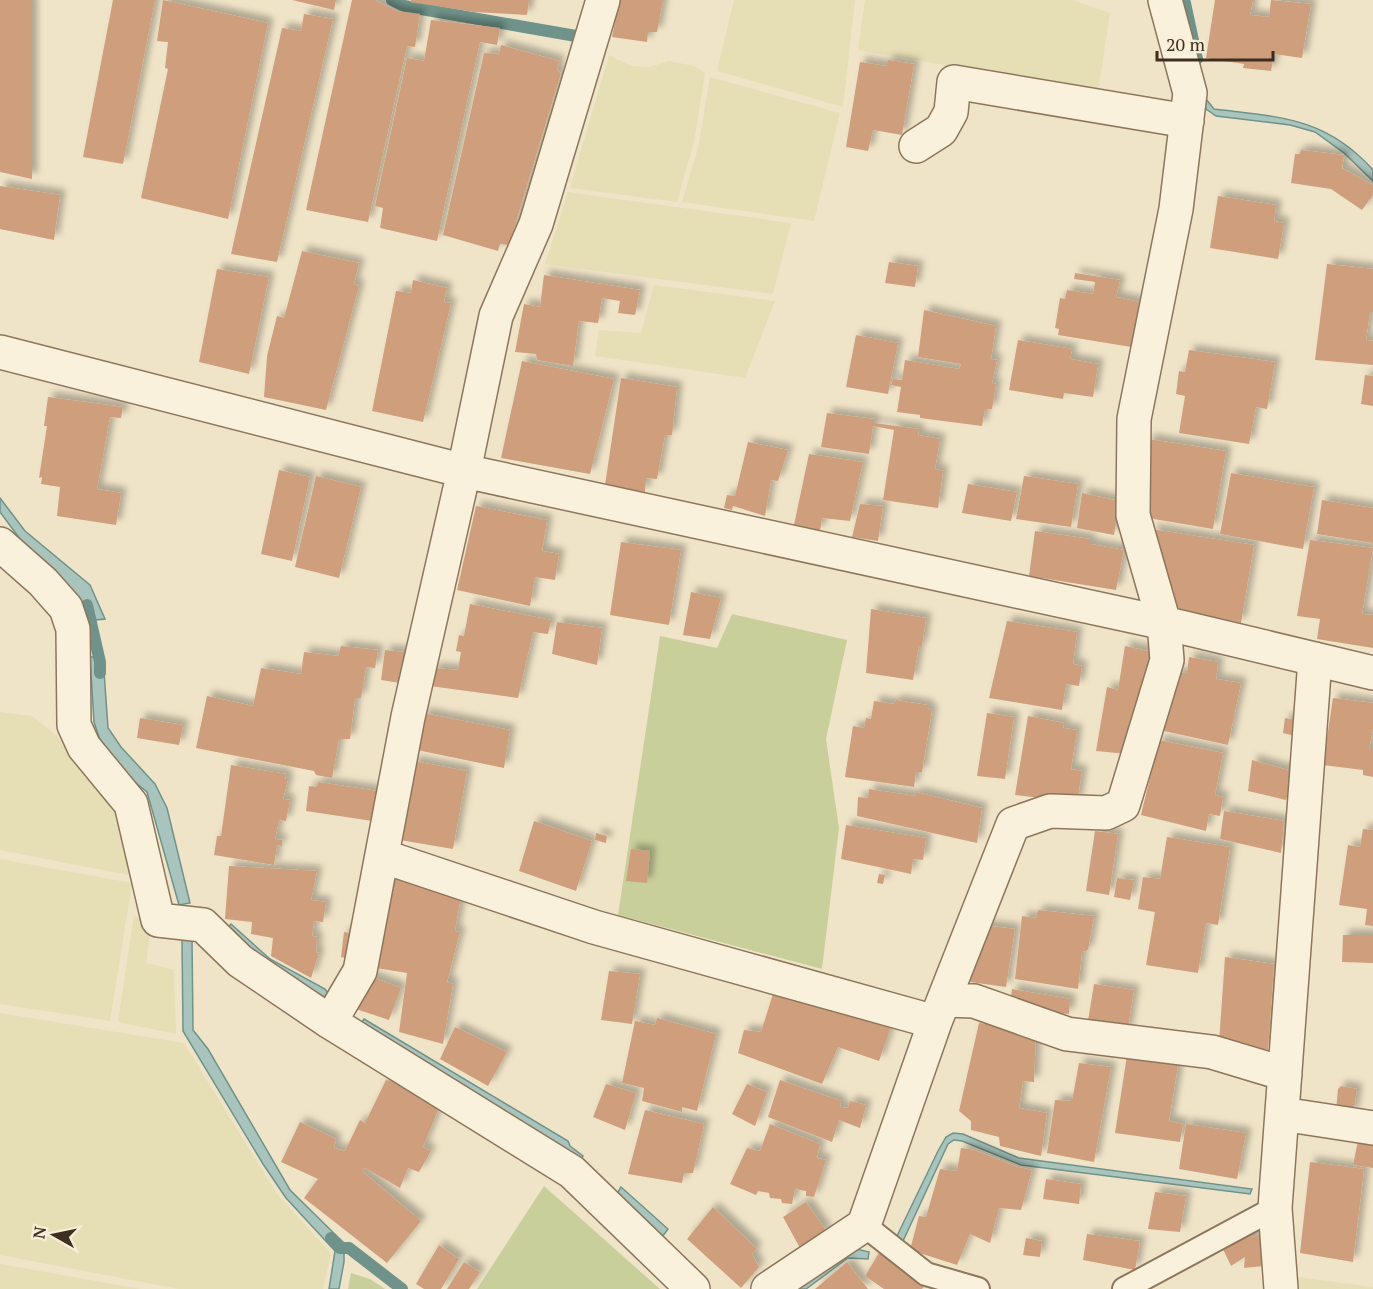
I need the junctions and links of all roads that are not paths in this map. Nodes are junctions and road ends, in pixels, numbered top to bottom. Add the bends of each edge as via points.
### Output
1 (603, 0) edge
2 (1165, 0) edge
3 (1187, 121) junction
4 (916, 146) dead end
5 (0, 352) edge
6 (464, 471) junction
7 (0, 543) edge
8 (1164, 622) junction
9 (1315, 659) junction
10 (1373, 673) edge
11 (382, 856) junction
12 (940, 1011) junction
13 (330, 1022) junction
14 (1285, 1074) junction
15 (1282, 1114) junction
16 (1373, 1128) edge
17 (1275, 1208) junction
18 (864, 1225) junction
19 (693, 1289) edge
20 (768, 1289) edge
21 (978, 1289) edge
22 (1124, 1289) edge
23 (1281, 1289) edge

1 - 6 street via 536,224 496,316
2 - 3 street via 1190,93
3 - 4 street via 954,82 951,112 941,130
3 - 8 street via 1176,209 1134,419 1133,515
5 - 6 street
6 - 8 street
6 - 11 street via 408,717
7 - 13 street via 66,609 73,629 74,725 84,747 131,804 158,920 203,925 240,961
8 - 9 street
8 - 12 street via 1167,660 1123,805 1106,813 1050,811 1013,824
9 - 10 street
9 - 14 street
11 - 12 street via 594,927
11 - 13 street via 360,971
12 - 14 street via 974,1001 1067,1034 1212,1052
12 - 18 street
13 - 19 street via 572,1172
14 - 15 street
15 - 16 street
15 - 17 street
17 - 22 lane
17 - 23 street
18 - 20 street
18 - 21 lane via 926,1274

